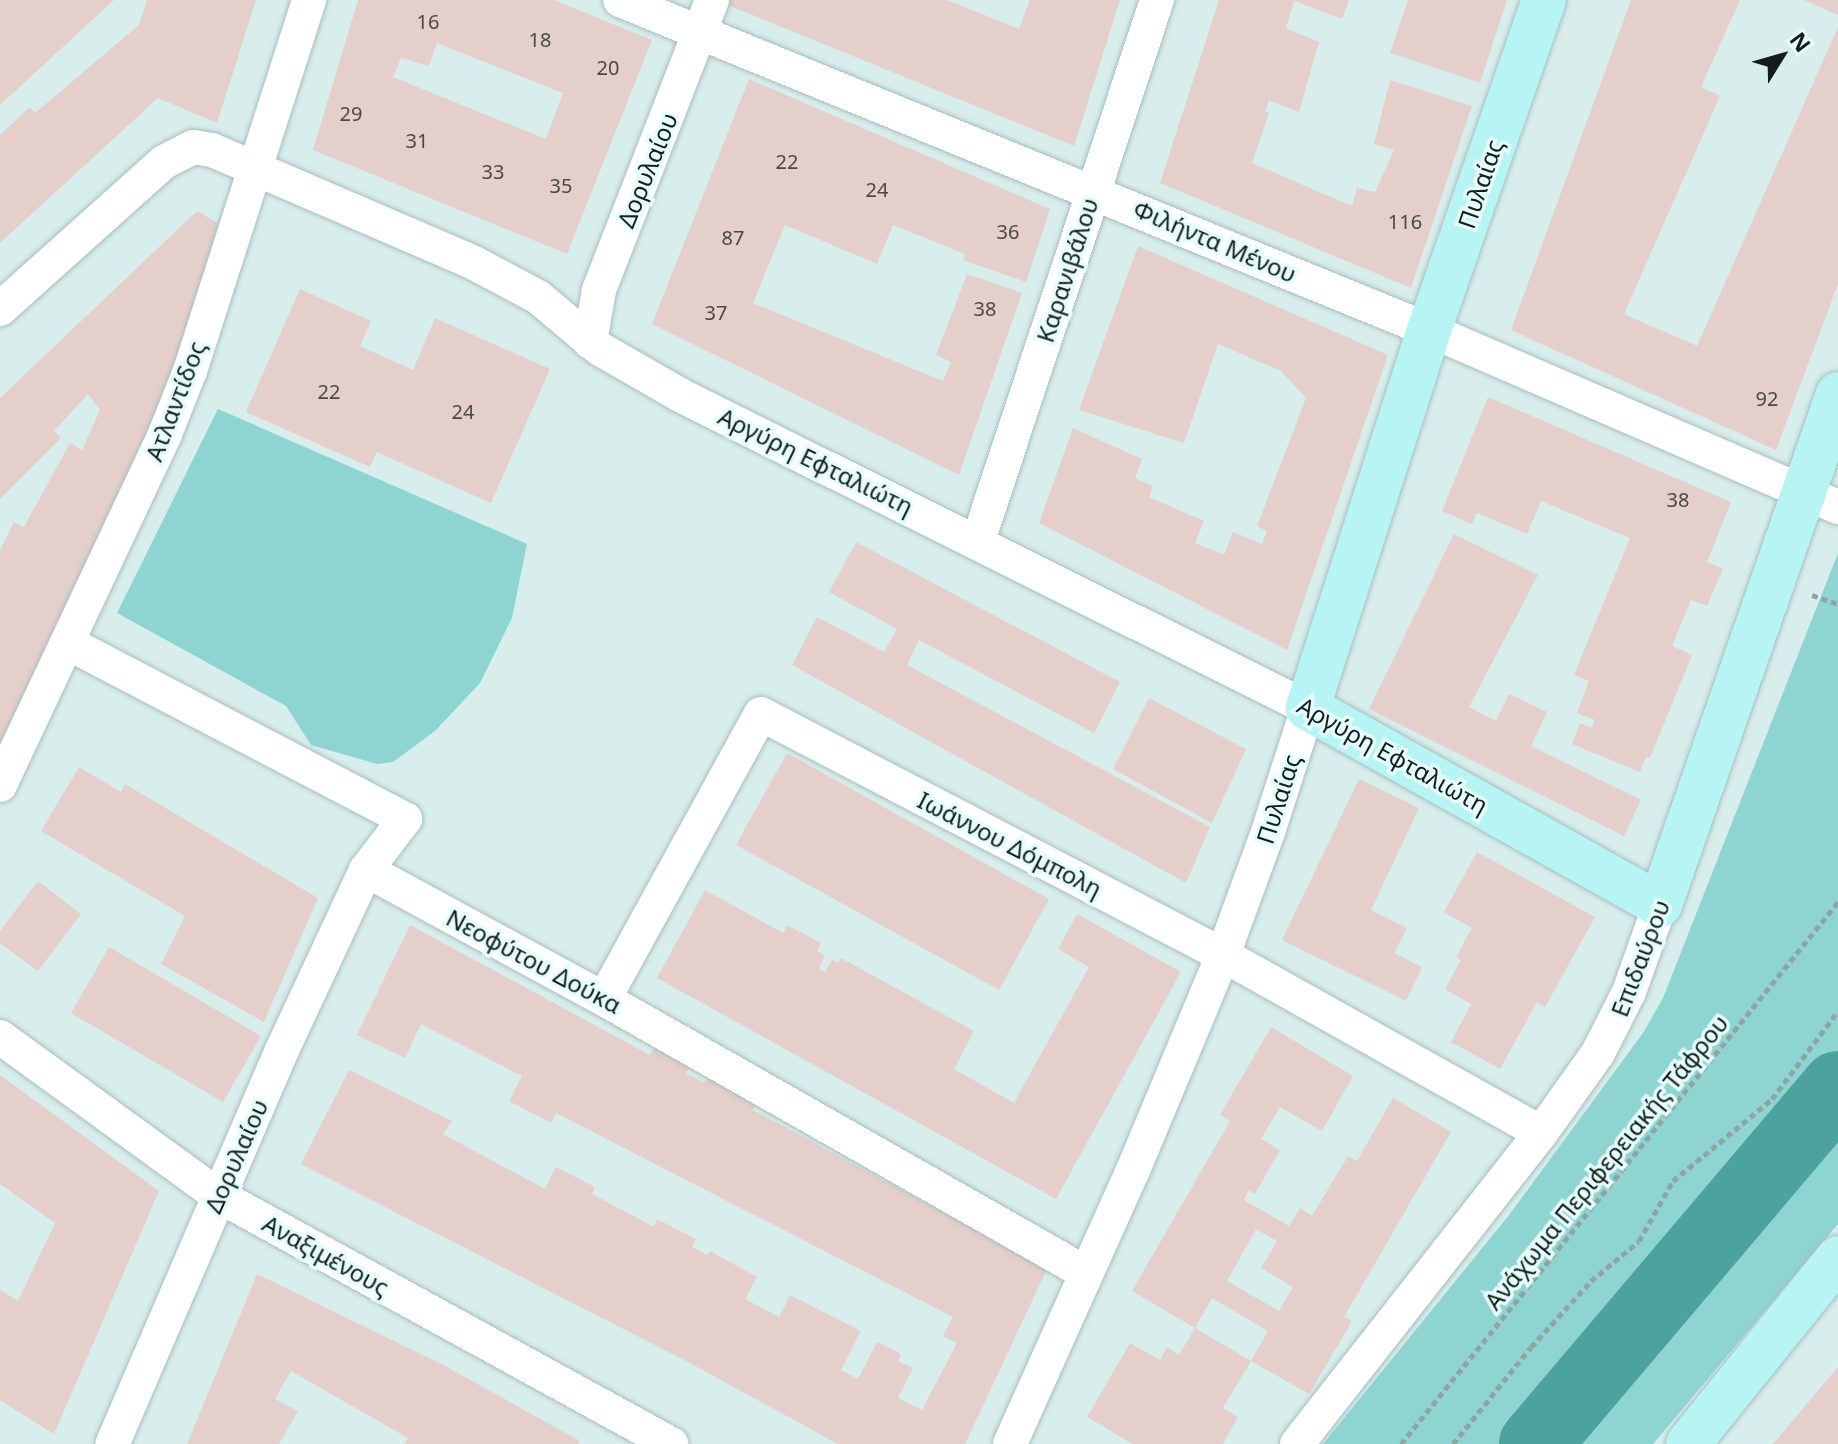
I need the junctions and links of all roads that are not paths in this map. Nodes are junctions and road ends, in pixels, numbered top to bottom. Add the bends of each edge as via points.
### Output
1 (309, 0) edge
2 (620, 0) edge
3 (712, 0) edge
4 (1157, 0) edge
5 (1544, 0) edge
6 (702, 33) junction
7 (256, 166) junction
8 (1092, 191) junction
9 (0, 309) edge
10 (1429, 330) junction
11 (590, 342) junction
12 (1838, 394) edge
13 (1822, 500) edge
14 (978, 541) junction
15 (70, 644) junction
16 (1308, 708) junction
17 (0, 785) edge
18 (366, 870) junction
19 (1660, 905) junction
20 (1223, 955) junction
21 (604, 999) junction
22 (0, 1037) edge
23 (1541, 1133) junction
24 (219, 1196) junction
25 (1838, 1258) edge
26 (1086, 1273) junction
27 (623, 1432) edge
28 (112, 1444) edge
29 (671, 1444) edge
30 (1010, 1444) edge
31 (1297, 1444) edge
32 (1688, 1444) edge

1 - 7 street, Ατλαντίδος
2 - 6 street, Φιλήντα Μένου
3 - 6 street, Δορυλαίου
4 - 8 street, Καρανιβάλου
5 - 10 street, Πυλαίας
6 - 8 street, Φιλήντα Μένου
6 - 11 street, Δορυλαίου via 599,290
7 - 9 street, Αργύρη Εφταλιώτη via 203,148 175,154
7 - 11 street, Αργύρη Εφταλιώτη via 508,280 538,297
7 - 15 street, Ατλαντίδος via 170,422
8 - 10 street, Φιλήντα Μένου
8 - 14 street, Καρανιβάλου
10 - 13 street, Φιλήντα Μένου
10 - 16 street, Πυλαίας
11 - 14 street, Αργύρη Εφταλιώτη via 680,395
12 - 13 street, Επιδαύρου
13 - 19 street, Επιδαύρου
14 - 16 street, Αργύρη Εφταλιώτη
15 - 17 street, Ατλαντίδος
15 - 18 street via 405,819
16 - 19 street, Αργύρη Εφταλιώτη
16 - 20 street, Πυλαίας
18 - 21 street, Νεοφύτου Δούκα
18 - 24 street, Δορυλαίου
19 - 23 street, Επιδαύρου via 1609,1035
20 - 21 street, Ιωάννου Δόμπολη via 761,714
20 - 23 street, Ιωάννου Δόμπολη
20 - 26 street, Πυλαίας
21 - 26 street, Νεοφύτου Δούκα
22 - 24 street, Αναξιμένους
23 - 31 street, Επιδαύρου
24 - 27 street, Αναξιμένους
24 - 28 street, Δορυλαίου
25 - 32 street
26 - 30 street, Πυλαίας
27 - 29 street, Αναξιμένους

